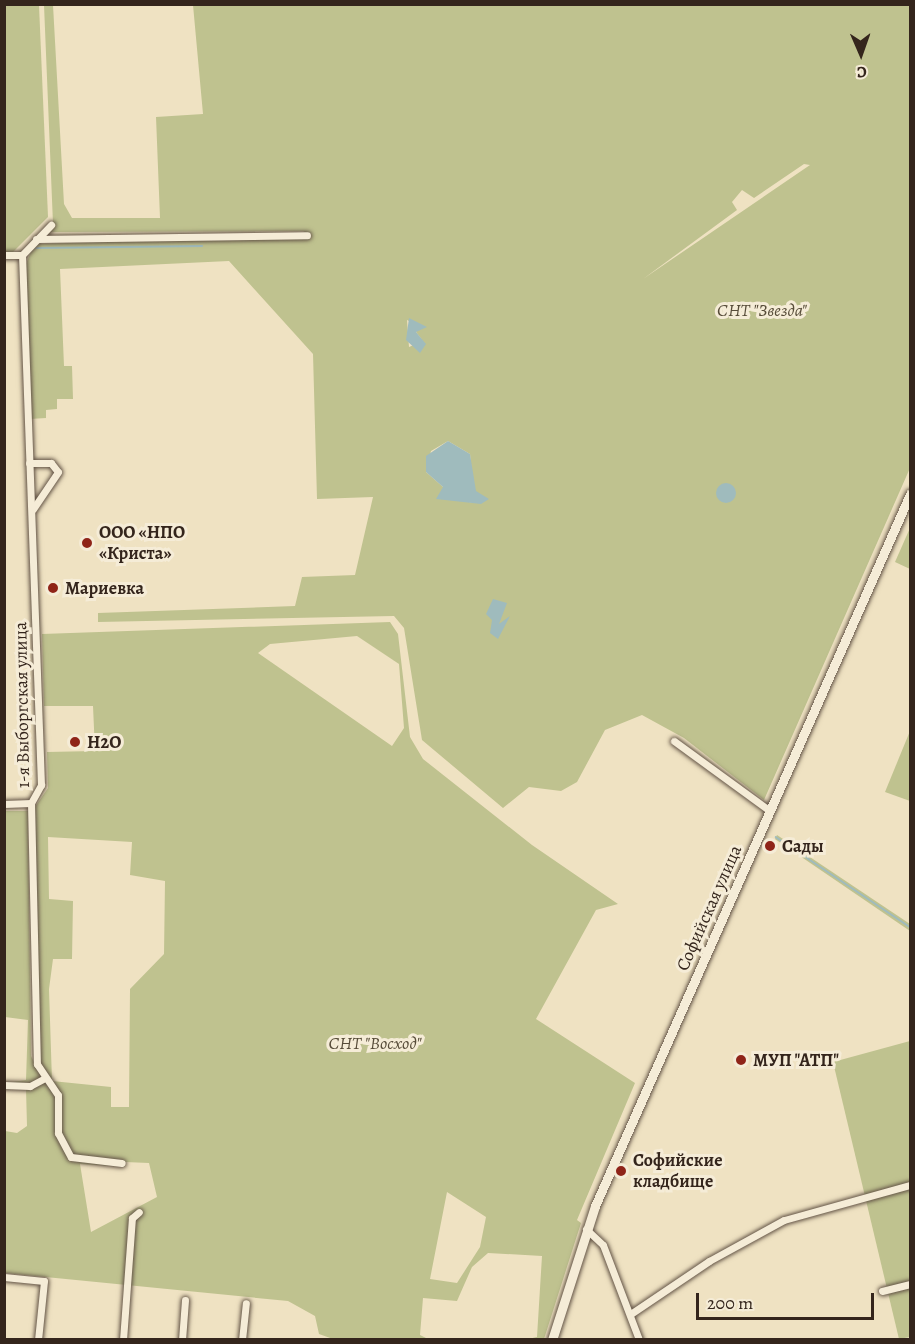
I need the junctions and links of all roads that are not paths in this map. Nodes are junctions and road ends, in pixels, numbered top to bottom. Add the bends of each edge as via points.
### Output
1 (51, 225) dead end
2 (307, 235) dead end
3 (36, 239) junction
4 (4, 255) edge
5 (22, 255) junction
6 (29, 462) junction
7 (910, 494) edge
8 (32, 514) junction
9 (674, 741) dead end
10 (31, 802) junction
11 (4, 804) edge
12 (770, 811) junction
13 (45, 1078) junction
14 (4, 1085) edge
15 (122, 1163) dead end
16 (910, 1185) edge
17 (139, 1212) dead end
18 (586, 1229) junction
19 (4, 1276) edge
20 (910, 1284) edge
21 (882, 1291) dead end
22 (185, 1300) dead end
23 (246, 1303) dead end
24 (632, 1313) junction
25 (38, 1340) edge
26 (123, 1340) edge
27 (182, 1340) edge
28 (242, 1340) edge
29 (552, 1340) edge
30 (639, 1340) edge

1 - 3 street
2 - 3 street
3 - 5 street
4 - 5 street
5 - 6 street, 1-я Выборгская улица
6 - 8 street, 1-я Выборгская улица
6 - 8 street via 51,463 58,472
7 - 12 main road, Софийская улица
8 - 10 street, 1-я Выборгская улица via 41,783
9 - 12 street
10 - 11 street
10 - 13 street, 1-я Выборгская улица via 36,1054
12 - 18 main road, Софийская улица
13 - 14 street via 30,1086
13 - 15 street, 1-я Выборгская улица via 58,1095 58,1133 71,1157
16 - 24 street via 784,1220 709,1261
17 - 26 street via 132,1218
18 - 24 street via 603,1245 620,1298
18 - 29 main road, Софийская улица
19 - 25 street via 44,1281
20 - 21 street
22 - 27 street
23 - 28 street
24 - 30 street

